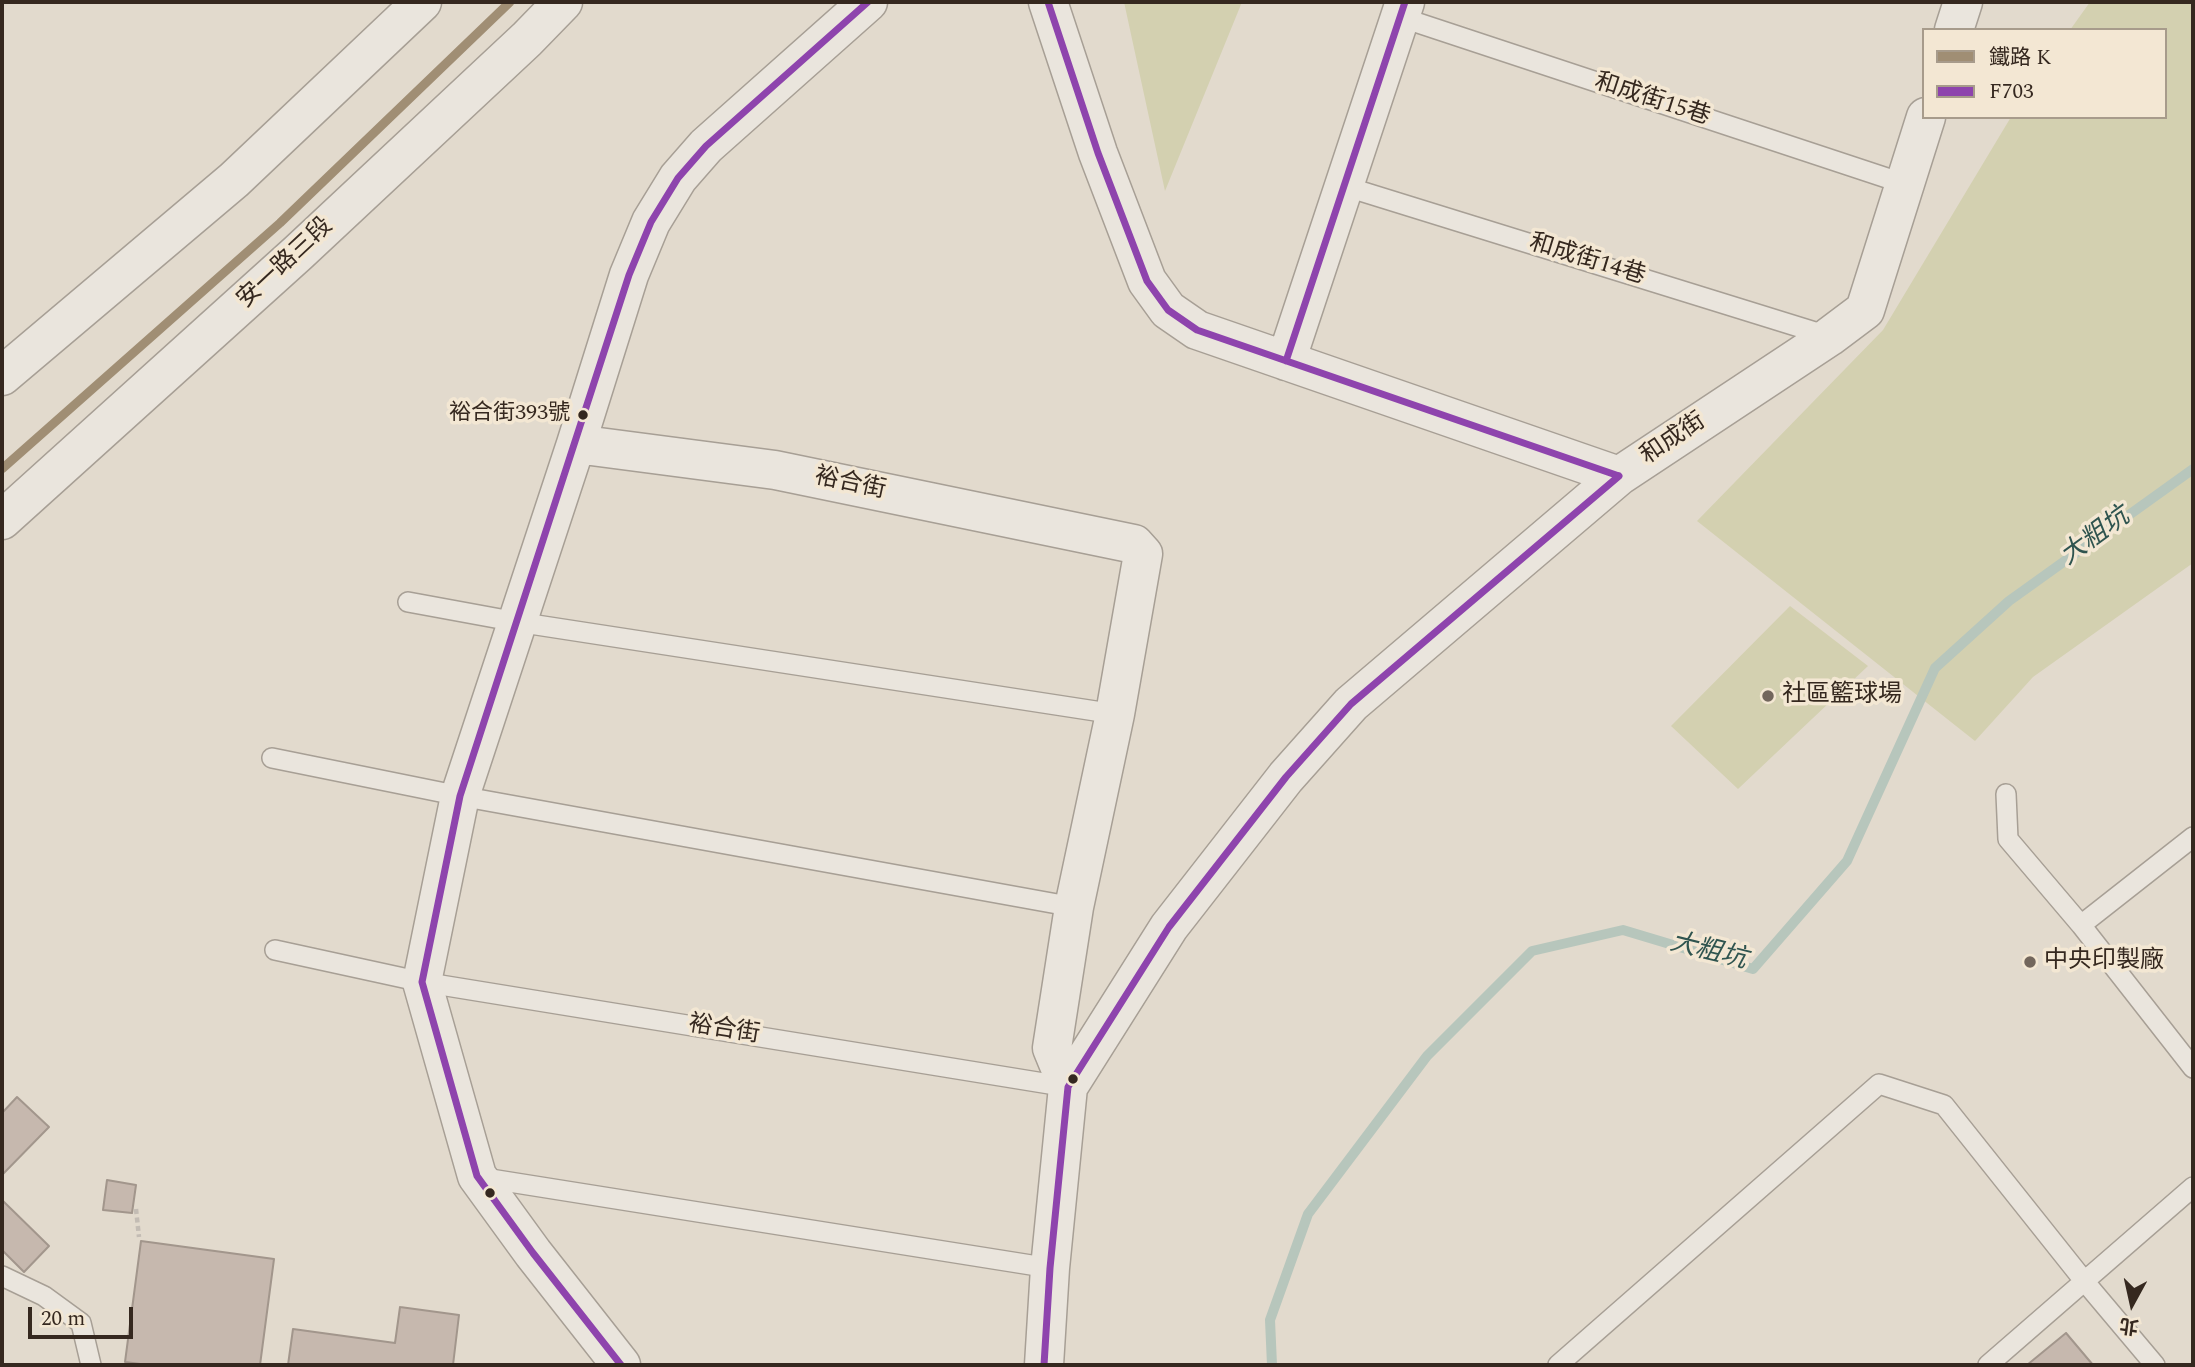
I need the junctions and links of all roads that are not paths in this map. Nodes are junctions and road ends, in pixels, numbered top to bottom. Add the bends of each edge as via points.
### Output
1 (422, 2) edge
2 (563, 2) edge
3 (868, 2) edge
4 (1048, 2) edge
5 (1402, 10) edge
6 (1925, 119) edge
7 (1905, 184) junction
8 (1344, 186) junction
9 (1829, 337) junction
10 (1286, 361) junction
11 (2, 376) edge
12 (576, 443) junction
13 (1619, 476) junction
14 (2, 520) edge
15 (408, 603) dead end
16 (517, 622) junction
17 (1115, 714) junction
18 (272, 758) dead end
19 (2006, 794) dead end
20 (460, 796) junction
21 (2193, 837) edge
22 (1074, 907) junction
23 (2081, 925) junction
24 (275, 950) dead end
25 (422, 982) junction
26 (2193, 1068) edge
27 (1068, 1087) junction
28 (477, 1176) junction
29 (2193, 1187) edge
30 (1050, 1268) junction
31 (2, 1276) edge
32 (2085, 1283) junction
33 (1562, 1364) edge
34 (91, 1365) edge
35 (621, 1365) edge
36 (1044, 1365) edge
37 (1988, 1365) edge
38 (2155, 1365) edge

1 - 11 street via 234,180
2 - 14 street, 安一路三段 via 318,235
3 - 12 street via 706,146 678,178 651,222 629,275
4 - 10 street via 1147,281 1168,310 1197,330
5 - 7 lane, 和成街15巷
5 - 8 street
6 - 7 street, 和成街
7 - 9 street, 和成街 via 1865,310
8 - 9 lane, 和成街14巷
8 - 10 street
9 - 13 street, 和成街
10 - 13 street
12 - 16 street
12 - 17 street, 裕合街 via 775,470 1134,544 1143,554
13 - 27 street, 和成街 via 1351,704 1286,777 1169,928
15 - 16 lane
16 - 17 lane
16 - 20 street
17 - 22 street, 裕合街
18 - 20 lane
19 - 23 lane via 2008,839
20 - 22 lane
20 - 25 street
21 - 23 lane
22 - 27 street, 裕合街 via 1052,1048
23 - 26 lane
24 - 25 lane, 裕合街
25 - 27 lane, 裕合街
25 - 28 street
27 - 30 street, 裕合街
28 - 30 lane
28 - 35 street
29 - 32 lane
30 - 36 street, 裕合街
31 - 34 lane via 44,1296 81,1323
32 - 33 lane via 1944,1105 1879,1084
32 - 37 lane
32 - 38 lane

